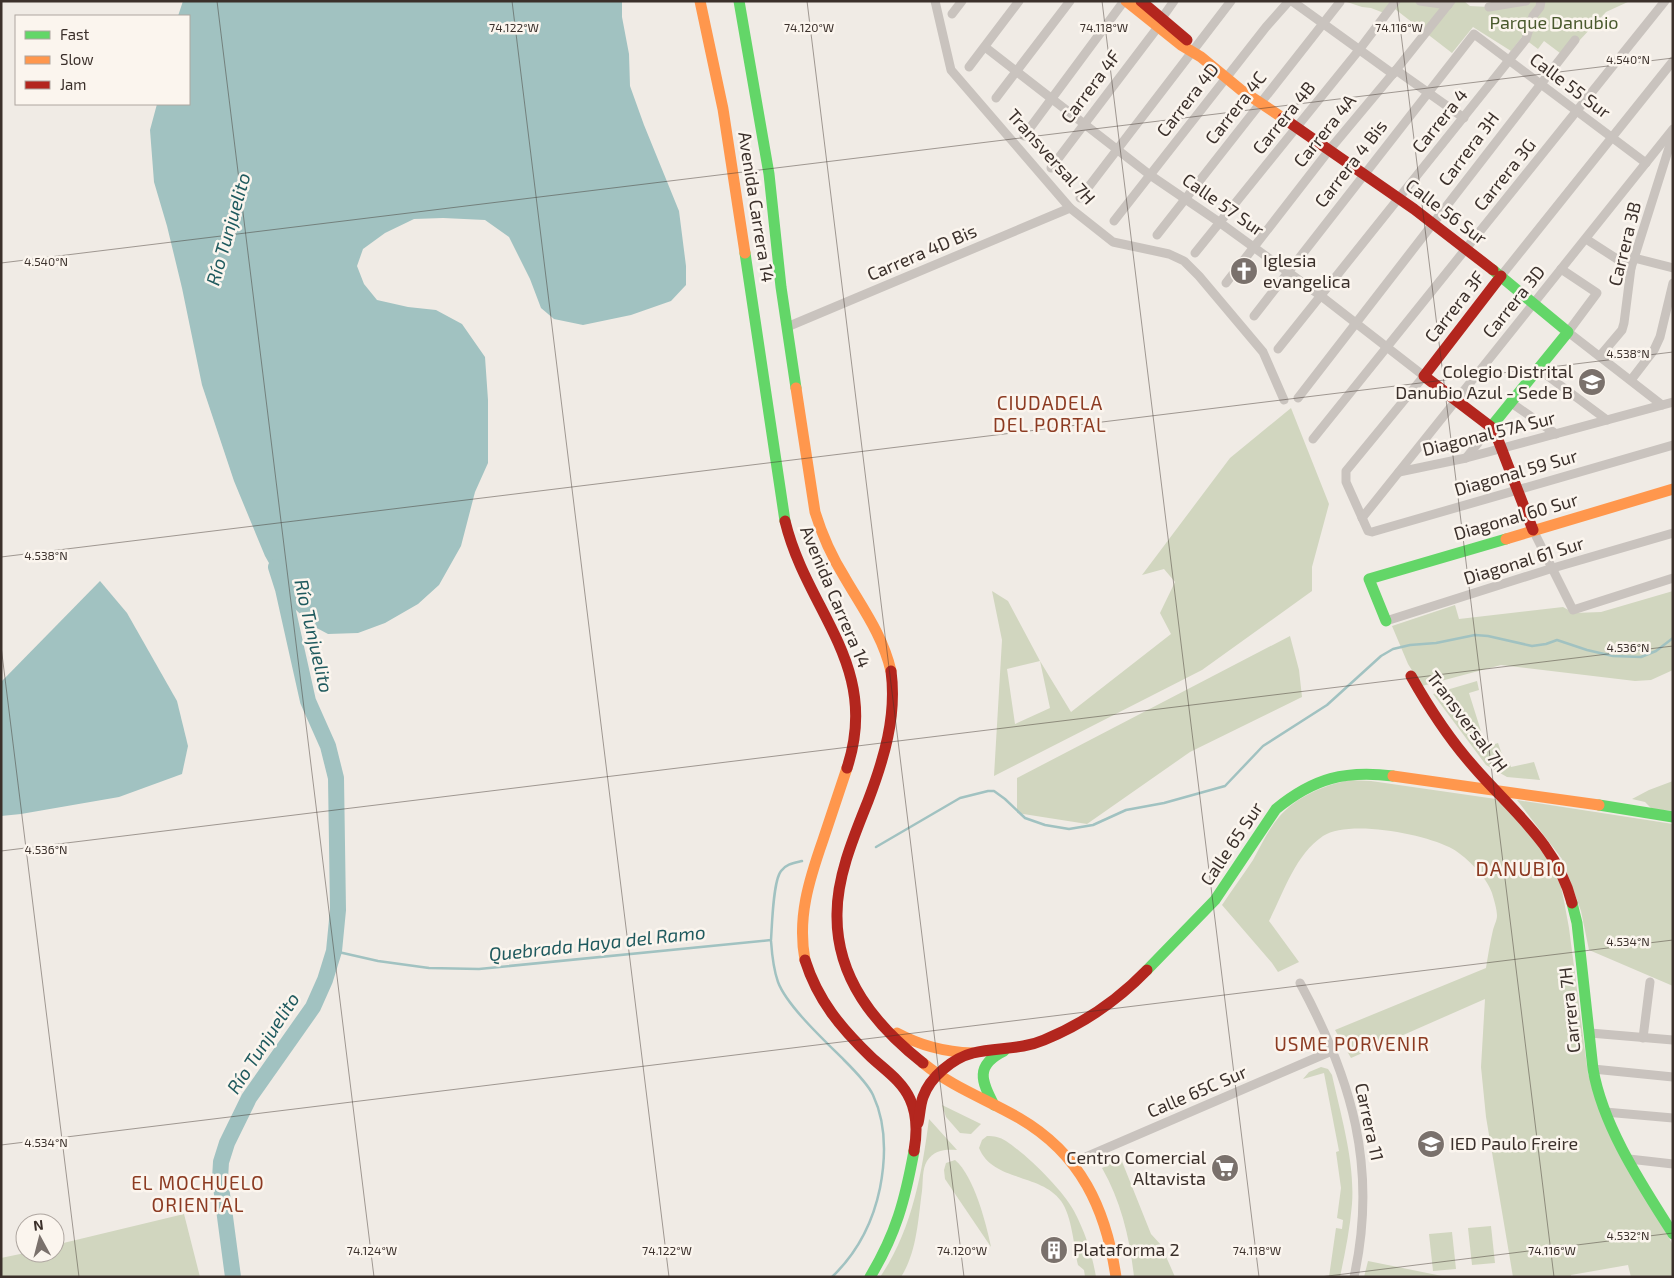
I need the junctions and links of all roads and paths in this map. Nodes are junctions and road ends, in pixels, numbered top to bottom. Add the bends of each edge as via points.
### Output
1 (700, 1) edge
2 (739, 1) edge
3 (935, 1) edge
4 (962, 1) edge
5 (1020, 1) edge
6 (1070, 1) edge
7 (1125, 1) edge
8 (1141, 1) edge
9 (1174, 1) edge
10 (1231, 1) edge
11 (1290, 1) edge
12 (1396, 1) edge
13 (1420, 1) edge
14 (1526, 1) edge
15 (1541, 1) edge
16 (1665, 1) edge
17 (1340, 2) edge
18 (1449, 3) edge
19 (1489, 7) dead end
20 (952, 14) dead end
21 (1160, 22) junction
22 (1323, 24) junction
23 (1474, 34) joint
24 (1575, 40) dead end
25 (985, 46) junction
26 (1359, 50) junction
27 (1196, 52) junction
28 (1509, 60) junction
29 (1673, 61) edge
30 (969, 67) dead end
31 (1017, 71) junction
32 (1394, 72) junction
33 (1226, 78) junction
34 (1540, 84) junction
35 (1427, 93) junction
36 (996, 98) dead end
37 (1052, 99) junction
38 (1260, 104) junction
39 (1577, 111) junction
40 (1464, 118) junction
41 (1084, 124) junction
42 (1296, 128) junction
43 (1673, 130) edge
44 (1024, 136) dead end
45 (1673, 136) edge
46 (1612, 137) junction
47 (1330, 149) junction
48 (1117, 150) junction
49 (1646, 163) junction
50 (1051, 168) dead end
51 (1364, 173) junction
52 (1150, 175) junction
53 (1080, 198) dead end
54 (1399, 198) junction
55 (1185, 199) junction
56 (1070, 208) junction
57 (1114, 221) dead end
58 (1220, 222) junction
59 (1433, 223) junction
60 (1157, 234) dead end
61 (1586, 239) junction
62 (1254, 247) junction
63 (1466, 250) junction
64 (1194, 253) dead end
65 (1633, 263) junction
66 (1673, 268) edge
67 (1561, 269) junction
68 (1288, 272) junction
69 (1501, 276) junction
70 (1226, 283) dead end
71 (1673, 283) edge
72 (1321, 296) junction
73 (1534, 303) junction
74 (1254, 316) dead end
75 (1356, 323) junction
76 (787, 327) junction
77 (1568, 332) junction
78 (1388, 347) junction
79 (1278, 349) dead end
80 (1600, 356) junction
81 (1537, 368) junction
82 (1424, 376) junction
83 (1631, 380) junction
84 (1298, 398) dead end
85 (1284, 400) dead end
86 (1456, 401) junction
87 (1510, 402) junction
88 (1673, 402) edge
89 (1662, 405) junction
90 (1607, 420) junction
91 (1491, 427) junction
92 (1556, 434) junction
93 (1313, 439) dead end
94 (1673, 445) edge
95 (1502, 448) junction
96 (1466, 458) junction
97 (1399, 472) junction
98 (1673, 488) edge
99 (1517, 489) junction
100 (1362, 518) junction
101 (1533, 530) junction
102 (1673, 533) edge
103 (1552, 568) junction
104 (1673, 578) edge
105 (1386, 621) joint
106 (1411, 676) dead end
107 (1496, 790) junction
108 (1673, 817) edge
109 (1650, 982) dead end
110 (1300, 983) dead end
111 (886, 1027) junction
112 (1590, 1033) junction
113 (1643, 1038) junction
114 (1673, 1040) edge
115 (1011, 1049) junction
116 (1334, 1050) junction
117 (972, 1053) junction
118 (1593, 1069) junction
119 (937, 1075) junction
120 (1673, 1076) edge
121 (994, 1105) junction
122 (1604, 1112) junction
123 (1673, 1118) edge
124 (917, 1128) junction
125 (1629, 1159) junction
126 (1072, 1163) junction
127 (1673, 1164) edge
128 (1667, 1216) edge
129 (1673, 1234) edge
130 (870, 1277) edge
131 (1116, 1277) edge
132 (1354, 1277) edge

1 - 124 street, Avenida Carrera 14 via 723,109 783,514 797,559 846,660 856,704 853,745 803,902 802,951 824,1004 845,1031 907,1093 914,1106
2 - 76 street, Avenida Carrera 14 via 769,174
3 - 56 street, Transversal 7H via 951,70
4 - 20 street
5 - 25 street
6 - 31 street
7 - 21 street, Calle 56 Sur
7 - 37 street
8 - 21 street, Calle 56 Sur
9 - 21 street, Carrera 4F
10 - 27 street
11 - 22 street
11 - 33 street, Carrera 4D
12 - 26 street, Carrera 4B
13 - 18 street
14 - 19 street
15 - 28 street, Carrera 4 via 1526,39
16 - 39 street, Carrera 3G
17 - 22 street, Carrera 4C
18 - 32 street, Carrera 4A
21 - 27 street, Calle 56 Sur
21 - 41 street, Carrera 4F
22 - 26 street
22 - 38 street, Carrera 4C
23 - 28 street, Calle 55 Sur
23 - 35 street, Carrera 4 Bis
24 - 34 street, Carrera 3H
25 - 30 street
25 - 31 street, Calle 57 Sur
26 - 32 street
26 - 42 street, Carrera 4B
27 - 33 street, Calle 56 Sur
27 - 48 street
28 - 34 street, Calle 55 Sur
28 - 40 street, Carrera 4
29 - 46 street
31 - 36 street
31 - 37 street, Calle 57 Sur
32 - 35 street
32 - 47 street, Carrera 4A
33 - 38 street, Calle 56 Sur
33 - 52 street, Carrera 4D
34 - 39 street, Calle 55 Sur
34 - 59 street, Carrera 3H
35 - 40 street
35 - 51 street, Carrera 4 Bis
37 - 41 street, Calle 57 Sur
37 - 44 street
38 - 42 street, Calle 56 Sur
38 - 55 street, Carrera 4C
39 - 46 street, Calle 55 Sur
39 - 63 street, Carrera 3G
40 - 54 street, Carrera 4
41 - 48 street, Calle 57 Sur
41 - 50 street, Carrera 4F
42 - 47 street, Calle 56 Sur
42 - 58 street, Carrera 4B
43 - 49 street, Carrera 3D
45 - 65 street, Carrera 3B
46 - 49 street, Calle 55 Sur
46 - 69 street
47 - 51 street, Calle 56 Sur
47 - 62 street, Carrera 4A
48 - 52 street, Calle 57 Sur
48 - 53 street
49 - 61 street, Carrera 3D
51 - 54 street, Calle 56 Sur
51 - 68 street, Carrera 4 Bis
52 - 55 street, Calle 57 Sur
52 - 57 street, Carrera 4D
54 - 59 street, Calle 56 Sur
54 - 72 street, Carrera 4
55 - 58 street, Calle 57 Sur
55 - 60 street, Carrera 4C
56 - 76 street, Carrera 4D Bis
56 - 85 street, Transversal 7H via 1113,242 1169,254 1184,262 1263,352
58 - 62 street, Calle 57 Sur
58 - 64 street, Carrera 4B
59 - 63 street, Calle 56 Sur
59 - 75 street, Carrera 3H
61 - 65 street
61 - 67 street, Carrera 3D
62 - 68 street, Calle 57 Sur
62 - 70 street, Carrera 4A
63 - 69 street, Calle 56 Sur
63 - 78 street, Carrera 3G
65 - 66 street
65 - 80 street, Carrera 3B via 1622,330
67 - 73 street, Carrera 3D
67 - 77 street via 1597,293
68 - 72 street, Calle 57 Sur
68 - 74 street, Carrera 4 Bis
69 - 73 street, Calle 56 Sur
69 - 82 street, Carrera 3F
71 - 83 street via 1660,337
72 - 75 street, Calle 57 Sur
72 - 79 street, Carrera 4
73 - 77 street, Calle 56 Sur
73 - 86 street, Carrera 3D
75 - 78 street, Calle 57 Sur
75 - 84 street, Carrera 3H
76 - 111 street, Avenida Carrera 14 via 817,520 833,559 881,640 890,667 893,709 889,738 842,880 836,922 840,954 847,972 865,1004
77 - 80 street, Calle 56 Sur
77 - 81 street
78 - 82 street, Calle 57 Sur
78 - 93 street, Carrera 3G
80 - 83 street, Calle 56 Sur
81 - 87 street
81 - 90 street
82 - 86 street, Calle 57 Sur
82 - 100 street, Carrera 3F via 1346,471 1345,477
83 - 89 street, Calle 56 Sur
86 - 91 street, Calle 57 Sur
86 - 97 street, Carrera 3D
87 - 91 street
87 - 92 street
88 - 89 street, Diagonal 57A Sur
89 - 90 street, Diagonal 57A Sur
90 - 92 street, Diagonal 57A Sur
91 - 95 street
91 - 96 street
92 - 95 street, Diagonal 57A Sur
94 - 99 street, Diagonal 59 Sur
95 - 96 street, Diagonal 57A Sur
95 - 99 street
96 - 97 street, Diagonal 57A Sur
97 - 100 street, Carrera 3D
98 - 101 street, Diagonal 60 Sur
99 - 100 street, Diagonal 59 Sur via 1372,532 1368,531
99 - 101 street
101 - 103 street
101 - 105 street, Diagonal 60 Sur via 1368,579
102 - 103 street, Diagonal 61 Sur
103 - 104 street via 1573,610
103 - 105 street, Diagonal 61 Sur
106 - 107 street, Transversal 7H via 1452,738
107 - 108 street, Calle 65 Sur
107 - 112 street, Carrera 7H via 1548,851 1568,888 1577,924
107 - 115 street, Calle 65 Sur via 1356,773 1330,777 1302,790 1276,809 1215,900 1129,989 1095,1014 1032,1044
109 - 113 street
110 - 116 street, Carrera 11
111 - 117 street via 932,1049
111 - 119 street, Avenida Carrera 14 via 919,1062
112 - 113 street
112 - 118 street, Carrera 7H
113 - 114 street
115 - 117 street, Calle 65 Sur
115 - 121 street, Calle 65 Sur via 992,1057 982,1073
116 - 126 street, Calle 65C Sur
116 - 132 street, Carrera 11 via 1354,1113 1363,1176 1363,1221
117 - 119 street, Calle 65 Sur
118 - 120 street
118 - 122 street, Carrera 7H
119 - 121 street, Avenida Carrera 14
119 - 124 street, Calle 65 Sur via 923,1096
121 - 126 street, Avenida Carrera 14 via 1035,1128
122 - 123 street
122 - 125 street, Carrera 7H
124 - 130 street, Avenida Carrera 14 via 904,1204 888,1246
125 - 127 street
125 - 128 street, Carrera 7H
126 - 131 street, Avenida Carrera 14 via 1100,1206 1110,1236
128 - 129 street, Carrera 7H

